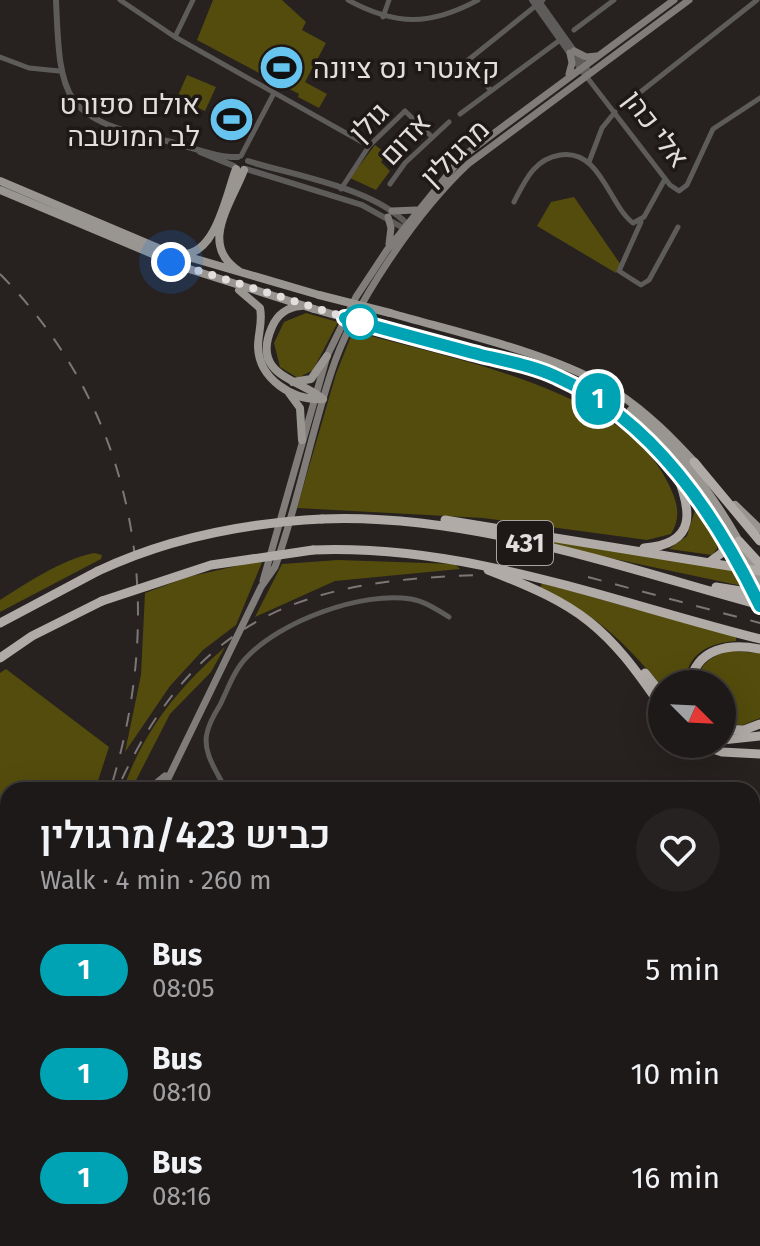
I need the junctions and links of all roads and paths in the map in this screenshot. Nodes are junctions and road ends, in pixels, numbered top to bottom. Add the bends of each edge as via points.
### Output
1 (56, 0) edge
2 (120, 0) edge
3 (193, 0) edge
4 (348, 0) edge
5 (389, 0) edge
6 (478, 0) edge
7 (614, 0) edge
8 (674, 0) edge
9 (689, 0) edge
10 (757, 0) edge
11 (538, 2) edge
12 (383, 17) junction
13 (574, 30) dead end
14 (175, 37) junction
15 (560, 40) junction
16 (572, 52) junction
17 (599, 55) junction
18 (0, 57) edge
19 (468, 61) junction
20 (59, 71) junction
21 (585, 71) junction
22 (452, 73) dead end
23 (564, 80) junction
24 (491, 91) junction
25 (274, 93) junction
26 (760, 98) edge
27 (624, 105) dead end
28 (615, 112) junction
29 (460, 114) dead end
30 (449, 122) dead end
31 (431, 136) junction
32 (369, 146) junction
33 (589, 162) junction
34 (242, 163) junction
35 (665, 179) junction
36 (0, 181) edge
37 (390, 184) dead end
38 (341, 189) junction
39 (0, 190) edge
40 (514, 202) dead end
41 (416, 210) junction
42 (390, 214) junction
43 (641, 221) junction
44 (405, 226) junction
45 (678, 227) dead end
46 (415, 228) junction
47 (387, 250) junction
48 (176, 254) junction
49 (254, 279) junction
50 (220, 280) junction
51 (304, 306) junction
52 (327, 356) junction
53 (592, 380) junction
54 (285, 384) junction
55 (317, 397) junction
56 (302, 440) junction
57 (694, 462) junction
58 (675, 470) junction
59 (386, 519) junction
60 (760, 529) edge
61 (722, 536) junction
62 (739, 541) joint
63 (760, 541) edge
64 (612, 546) junction
65 (459, 559) junction
66 (709, 561) junction
67 (741, 567) junction
68 (759, 573) edge
69 (261, 587) junction
70 (759, 602) edge
71 (579, 611) junction
72 (449, 617) dead end
73 (0, 623) edge
74 (760, 639) edge
75 (760, 649) edge
76 (0, 658) edge
77 (696, 670) edge
78 (648, 678) edge
79 (648, 688) edge
80 (760, 724) edge
81 (736, 730) edge
82 (760, 736) edge
83 (736, 739) edge
84 (760, 752) edge
85 (736, 754) edge
86 (162, 782) edge
87 (222, 782) edge

1 - 20 street
2 - 14 street
3 - 14 street
4 - 12 street
5 - 12 street
6 - 12 street via 423,19 402,22
7 - 13 street
8 - 17 main road, מרגולין
9 - 21 main road, מרגולין
10 - 27 street
11 - 15 street
11 - 16 street
11 - 19 street
14 - 25 street
15 - 16 street
15 - 24 street
16 - 17 main road
16 - 21 street
16 - 23 main road via 572,67
17 - 21 main road, מרגולין
18 - 20 street via 29,68
19 - 22 street
19 - 24 street
20 - 34 street via 68,96 85,114 125,131
21 - 23 main road, מרגולין
21 - 28 street, אלי כהן
21 - 46 main road, מרגולין via 468,164
23 - 41 main road, מרגולין via 467,153
24 - 29 street
25 - 32 street
25 - 34 street
26 - 35 street, אלי כהן via 713,129 682,190
28 - 33 street via 602,128
28 - 35 street, אלי כהן
30 - 31 street, אדום
31 - 32 street, גולן via 405,111
31 - 37 street, אדום
32 - 38 street, גולן
33 - 40 street via 564,155 542,162
33 - 43 street via 629,220
34 - 38 street
34 - 42 street
34 - 48 main road via 207,243 195,253
34 - 49 main road via 217,243 227,262
35 - 43 street
36 - 48 main road
38 - 42 street
39 - 50 main road
41 - 42 main road
41 - 44 main road, מרגולין
42 - 44 street
42 - 47 main road
43 - 45 street via 619,271 641,285 649,280
44 - 46 street
44 - 47 main road, מרגולין
46 - 55 main road, מרגולין via 359,311
47 - 52 main road, מרגולין
48 - 49 main road
49 - 53 main road, bridge via 504,347
50 - 51 main road
50 - 54 main road via 257,303 260,359 271,379
51 - 54 main road via 281,314 270,333 270,359
51 - 58 main road, bridge via 558,377 618,412
52 - 54 main road via 311,379
52 - 55 main road, מרגולין
53 - 57 main road via 657,423
53 - 62 main road via 667,443
54 - 55 main road
54 - 56 main road via 300,408
55 - 56 main road
55 - 69 main road via 281,549
56 - 69 main road
57 - 60 main road
57 - 63 highway
58 - 61 main road
58 - 64 highway via 688,515 680,535 660,546
59 - 64 highway via 448,520
59 - 70 highway, 431 via 481,533
59 - 73 highway, 431, bridge via 322,519 203,536 98,571
61 - 66 highway via 723,552
61 - 67 main road
62 - 68 highway
64 - 66 highway
65 - 71 highway
65 - 74 highway, 431
65 - 76 highway, 431, bridge via 381,549 313,550 211,565 102,601
66 - 67 highway
67 - 68 highway
67 - 70 main road, bridge
69 - 86 main road
71 - 78 highway via 614,639
71 - 79 highway via 622,652
72 - 87 street via 414,599 380,599 330,610 263,643 245,658 207,733 210,759
75 - 77 highway via 713,650
80 - 81 highway
82 - 83 highway
84 - 85 highway

